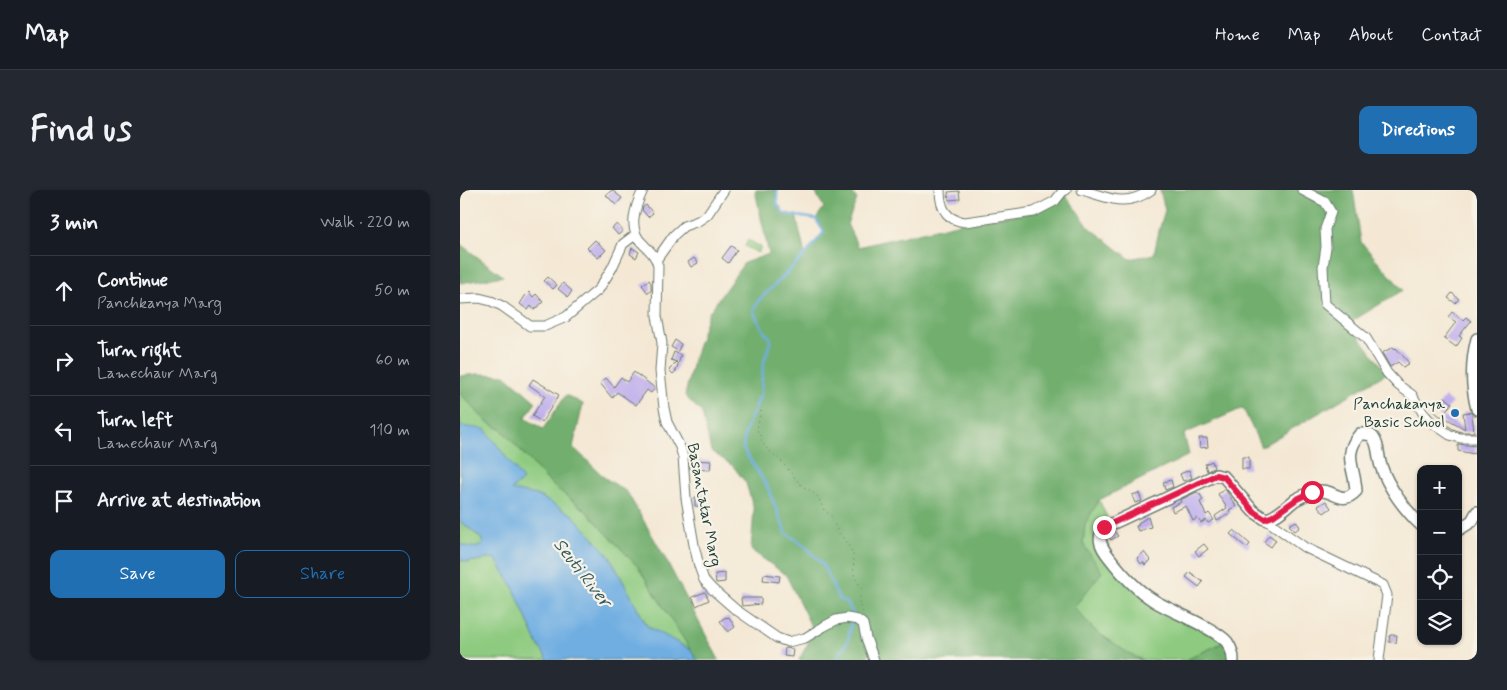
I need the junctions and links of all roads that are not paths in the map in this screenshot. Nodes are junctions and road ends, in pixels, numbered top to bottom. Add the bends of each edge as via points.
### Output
1 (643, 190) edge
2 (724, 190) edge
3 (940, 190) edge
4 (1066, 190) edge
5 (1082, 190) edge
6 (1152, 190) edge
7 (1302, 190) edge
8 (635, 235) junction
9 (657, 259) junction
10 (460, 299) edge
11 (1477, 338) edge
12 (1477, 409) edge
13 (1477, 438) edge
14 (1477, 512) edge
15 (1265, 519) junction
16 (1417, 521) edge
17 (1462, 527) edge
18 (874, 660) edge
19 (1233, 660) edge
20 (1379, 660) edge

1 - 8 street via 633,223
2 - 9 street via 707,215 684,226
3 - 4 street via 941,204 946,213 954,221 965,222 1034,212 1055,201
5 - 6 street via 1130,201
7 - 13 street via 1324,202 1331,212 1325,229 1323,267 1326,304 1366,338 1387,372 1412,395 1431,422 1450,435
8 - 9 street
8 - 10 street via 623,244 599,289 566,317 545,326 530,326 491,301
9 - 18 street, Basantatar Marg via 657,316 662,343 660,371 666,422 683,457 694,545 704,580 735,609 788,642 805,638 836,620 847,618 860,622
11 - 12 street via 1472,375
14 - 17 street via 1472,521
15 - 16 street via 1312,492 1323,490 1341,498 1350,497 1356,491 1356,480 1350,466 1353,442 1360,434 1368,434 1374,438 1381,468 1394,492
15 - 19 street via 1254,512 1219,475 1104,527 1099,537 1103,550 1135,587 1152,600 1226,641
15 - 20 street via 1304,547 1383,585 1387,595

